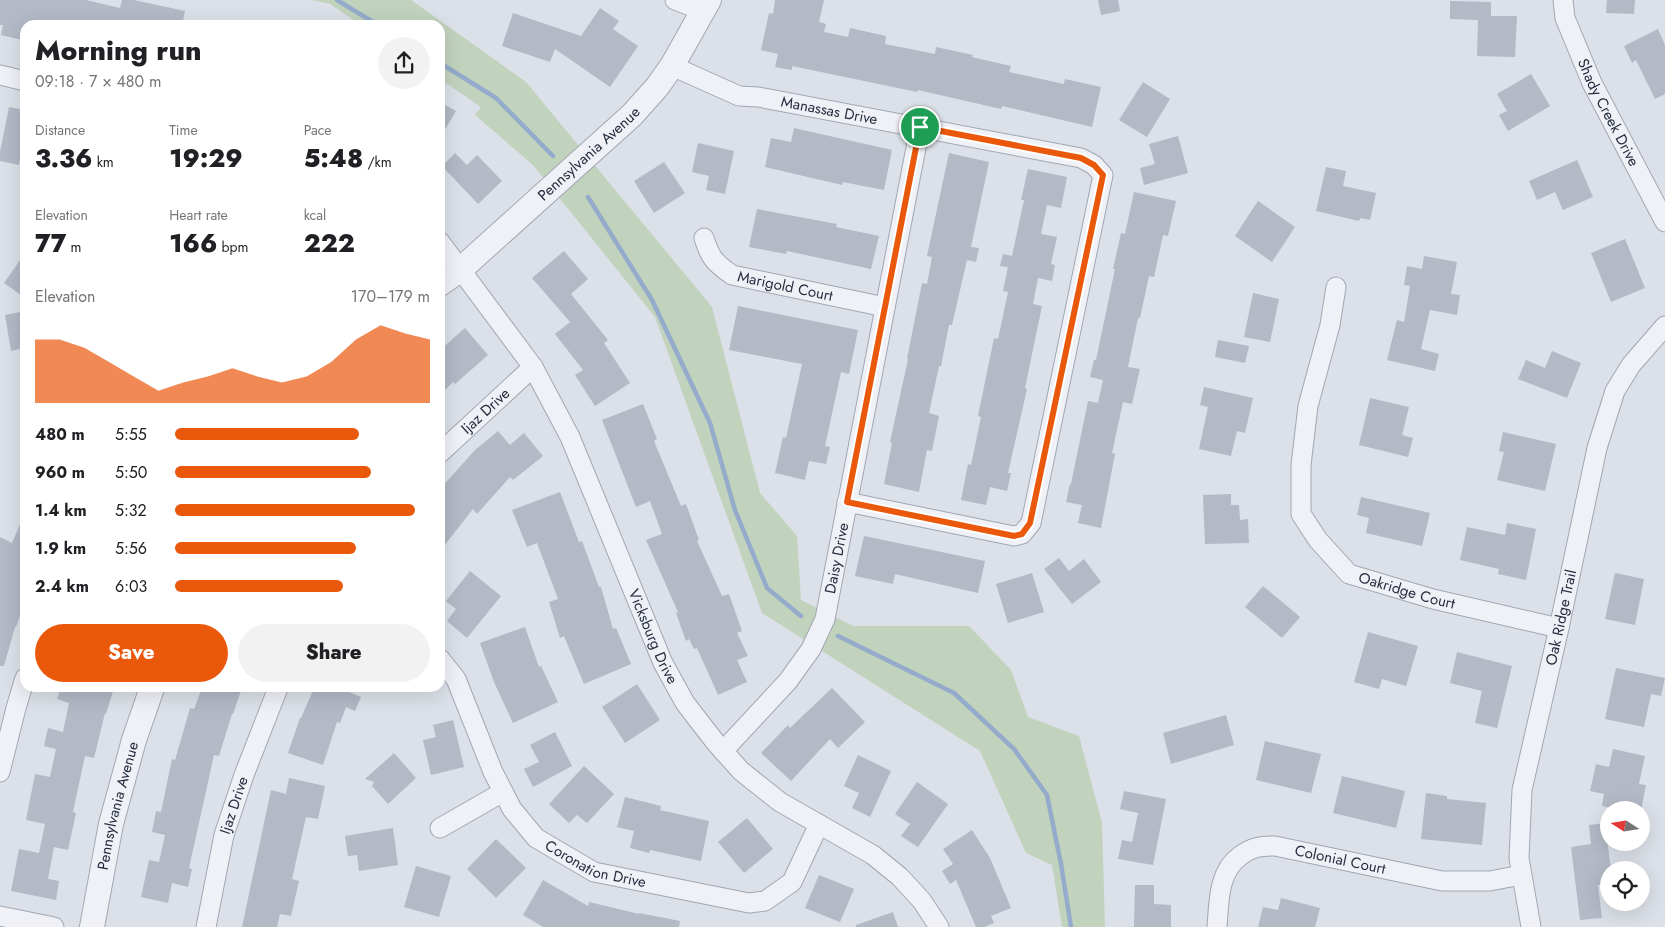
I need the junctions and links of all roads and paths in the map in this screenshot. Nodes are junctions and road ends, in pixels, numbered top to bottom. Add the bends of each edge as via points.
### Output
1 (675, 0) edge
2 (1563, 0) edge
3 (706, 6) edge
4 (672, 66) junction
5 (0, 75) edge
6 (20, 80) edge
7 (920, 127) junction
8 (1665, 222) edge
9 (704, 238) dead end
10 (445, 248) edge
11 (461, 269) junction
12 (445, 280) edge
13 (1336, 287) dead end
14 (885, 307) junction
15 (1665, 326) edge
16 (533, 367) junction
17 (445, 448) edge
18 (847, 502) junction
19 (1559, 628) junction
20 (445, 665) edge
21 (21, 692) edge
22 (151, 692) edge
23 (276, 692) edge
24 (723, 751) junction
25 (0, 772) edge
26 (503, 792) junction
27 (819, 824) junction
28 (440, 828) dead end
29 (1521, 875) junction
30 (0, 916) edge
31 (54, 927) edge
32 (92, 927) edge
33 (206, 927) edge
34 (939, 927) edge
35 (1217, 927) edge
36 (1531, 927) edge

1 - 3 street
2 - 8 street, Shady Creek Drive via 1565,18 1592,83
3 - 4 street, Pennsylvania Avenue
4 - 7 street, Manassas Drive via 739,96 758,96
4 - 11 street, Pennsylvania Avenue via 632,115
5 - 6 street
7 - 14 street, Daisy Drive
7 - 18 street, Manassas Drive via 1081,158 1103,175 1030,523 1022,534 1014,536
9 - 14 street, Marigold Court via 717,264 732,275
10 - 11 street, Vicksburg Drive
11 - 12 street, Pennsylvania Avenue
11 - 16 street, Vicksburg Drive
13 - 19 street, Oakridge Court via 1330,325 1308,406 1301,465 1301,514 1318,540 1348,574 1433,599
14 - 18 street, Daisy Drive
15 - 19 street, Oak Ridge Trail via 1631,365 1615,391 1597,448
16 - 17 street, Ijaz Drive
16 - 24 street, Vicksburg Drive via 570,437 662,664 685,703
18 - 24 street, Daisy Drive via 825,619 811,649 788,682
19 - 29 street, Oak Ridge Trail via 1522,790 1518,858
20 - 26 street, Coronation Drive via 456,679
21 - 25 street
22 - 32 street, Pennsylvania Avenue via 111,824
23 - 33 street, Ijaz Drive via 224,835
24 - 27 street, Vicksburg Drive via 741,771 780,802
26 - 27 street, Coronation Drive via 512,809 536,838 594,872 749,903 764,902 792,882
26 - 28 street
27 - 34 street, Vicksburg Drive via 873,855 900,877 922,901
29 - 35 street, Colonial Court via 1490,881 1442,881 1276,846 1261,846 1251,848 1231,862 1220,890
29 - 36 street, Oak Ridge Trail
30 - 31 street

